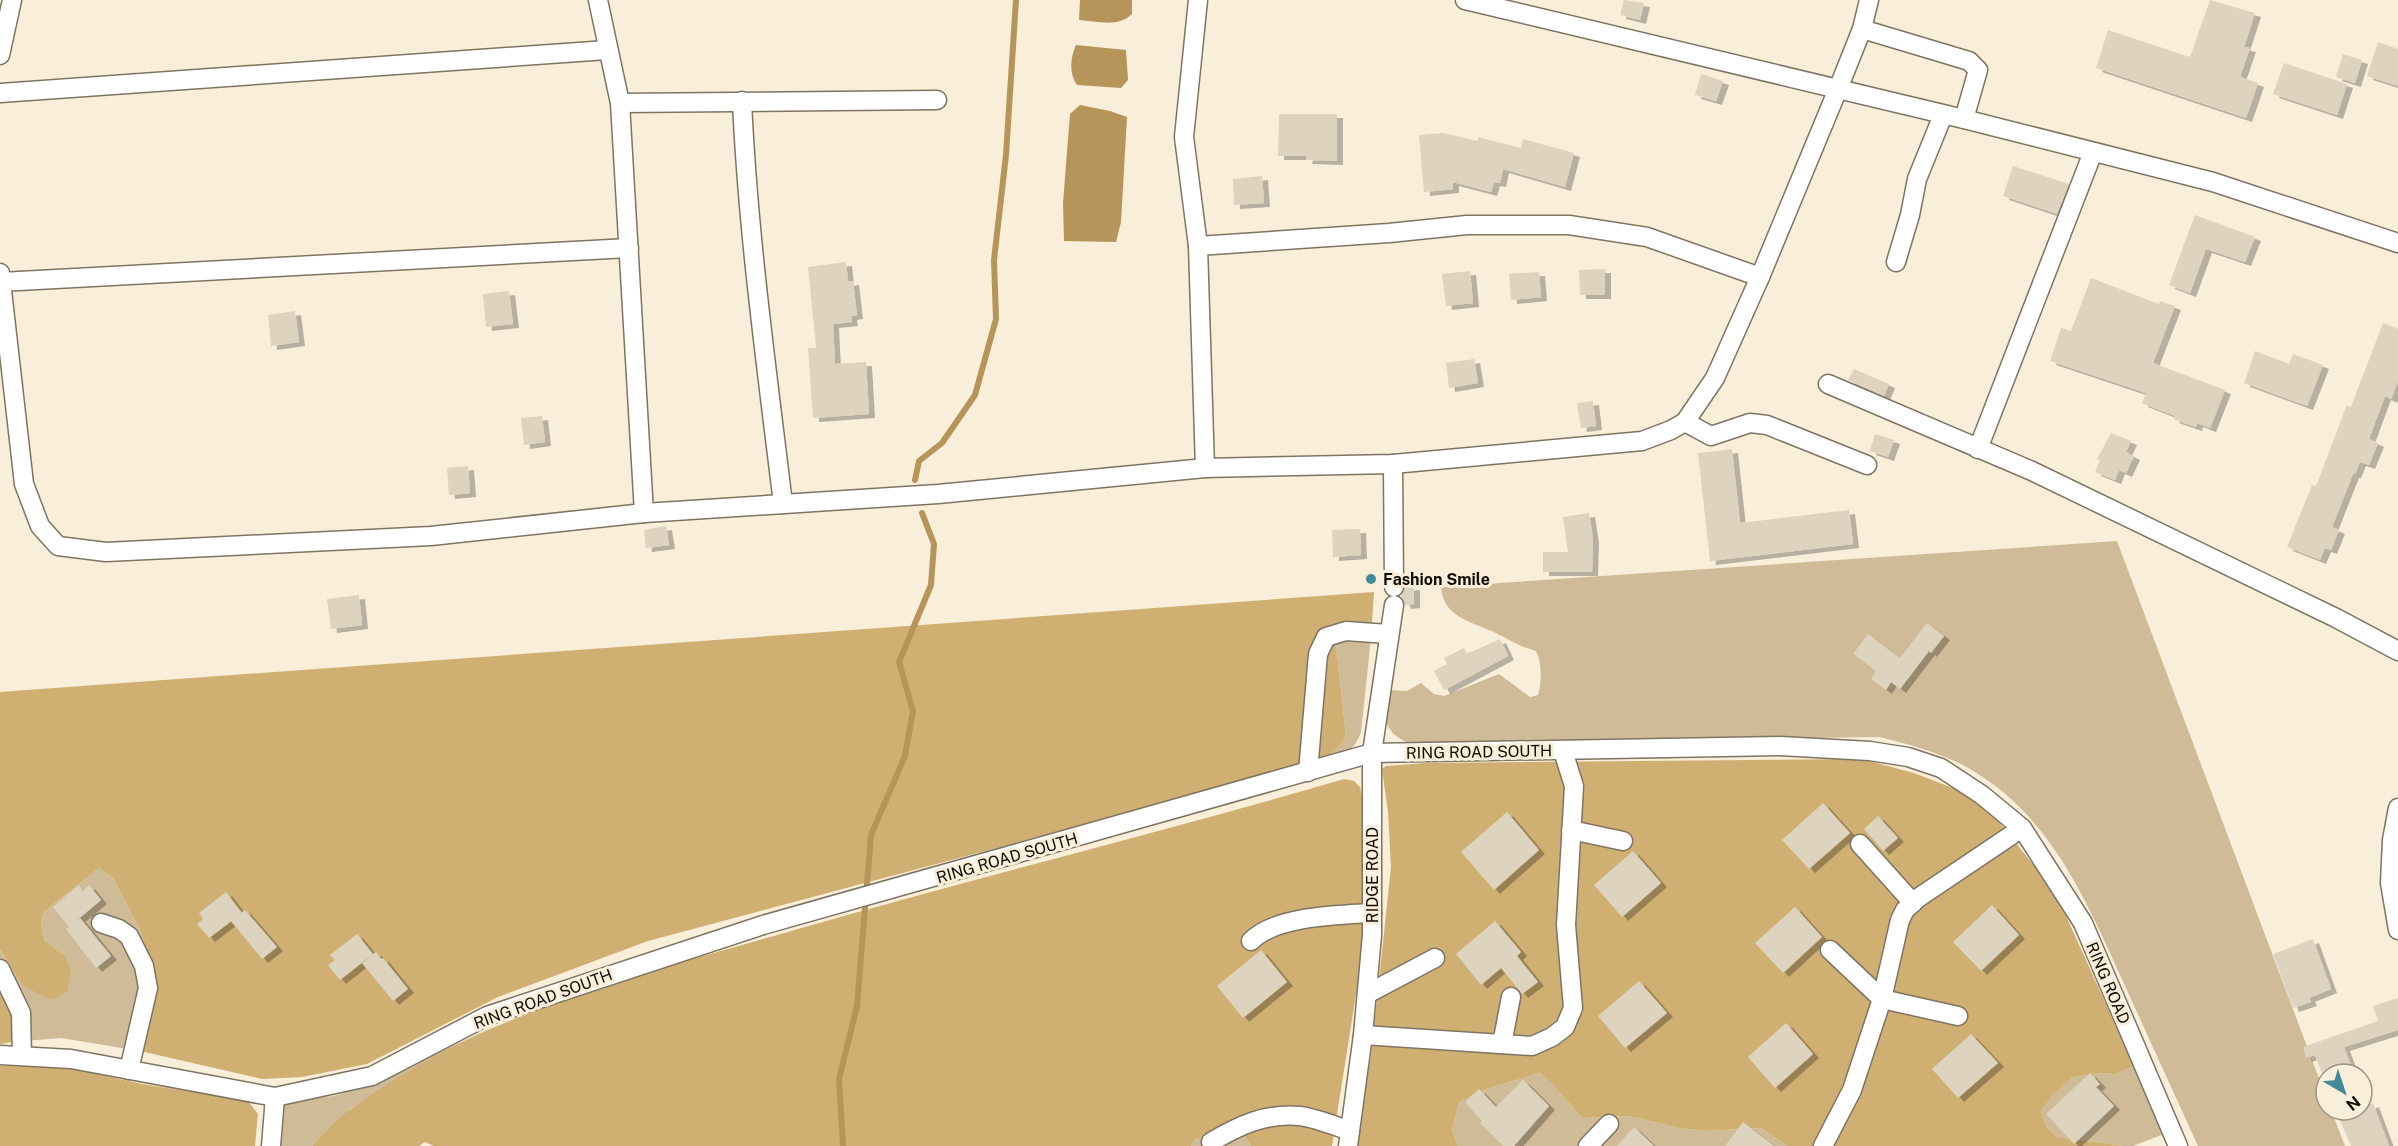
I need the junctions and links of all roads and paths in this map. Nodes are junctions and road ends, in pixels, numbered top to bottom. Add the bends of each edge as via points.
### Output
1 (12, 0) edge
2 (597, 0) edge
3 (1198, 0) edge
4 (1465, 0) edge
5 (1869, 0) edge
6 (1862, 29) junction
7 (607, 50) junction
8 (0, 55) edge
9 (1838, 89) junction
10 (0, 93) edge
11 (937, 100) dead end
12 (742, 101) junction
13 (620, 103) junction
14 (1943, 115) junction
15 (1964, 119) junction
16 (2093, 152) junction
17 (2398, 243) edge
18 (1198, 246) junction
19 (629, 248) junction
20 (1896, 262) dead end
21 (0, 273) edge
22 (1760, 277) junction
23 (0, 282) edge
24 (1828, 384) dead end
25 (1685, 422) junction
26 (1978, 449) junction
27 (1393, 464) junction
28 (1867, 465) dead end
29 (1205, 468) junction
30 (783, 504) junction
31 (644, 513) junction
32 (1388, 634) junction
33 (2398, 651) edge
34 (1563, 751) junction
35 (1372, 753) junction
36 (1308, 772) junction
37 (2398, 808) edge
38 (2022, 828) junction
39 (1571, 830) junction
40 (1623, 841) dead end
41 (1860, 844) dead end
42 (1913, 903) junction
43 (1372, 913) junction
44 (100, 923) dead end
45 (2398, 930) edge
46 (1251, 940) dead end
47 (1830, 950) dead end
48 (1435, 958) dead end
49 (0, 969) edge
50 (1366, 994) junction
51 (1511, 997) dead end
52 (1882, 999) junction
53 (1958, 1016) dead end
54 (1363, 1035) junction
55 (1502, 1044) junction
56 (0, 1055) edge
57 (22, 1056) junction
58 (129, 1070) junction
59 (275, 1097) junction
60 (1609, 1124) dead end
61 (1349, 1139) edge
62 (1211, 1142) dead end
63 (271, 1146) edge
64 (1588, 1146) edge
65 (1823, 1146) edge
66 (2178, 1146) edge

1 - 8 street
2 - 7 street
3 - 18 street via 1184,137
4 - 9 street
5 - 6 street
6 - 9 street
6 - 15 street via 1969,61 1978,70
7 - 10 street
7 - 13 street
9 - 14 street
9 - 22 street
11 - 12 street
12 - 13 street
12 - 30 street via 755,284
13 - 19 street
14 - 15 street
14 - 20 street via 1917,179
15 - 16 street
16 - 17 street via 2213,183
16 - 26 street
18 - 22 street via 1467,225 1569,225 1647,237
18 - 29 street
19 - 23 street
19 - 31 street
21 - 23 street
22 - 25 street via 1715,378
23 - 31 street via 24,484 40,526 58,546 106,552 431,536
24 - 26 street
25 - 27 street via 1642,441
25 - 28 street via 1711,436 1750,423 1767,424
26 - 33 street via 2042,476
27 - 29 street
27 - 32 street, RIDGE ROAD via 1394,596
29 - 30 street via 938,494
30 - 31 street
32 - 35 street, RIDGE ROAD
32 - 36 street via 1346,631 1326,637 1318,654
34 - 35 street, RING ROAD SOUTH
34 - 38 street, RING ROAD SOUTH via 1780,746 1879,752 1941,768
34 - 39 street via 1574,786
35 - 36 street, RING ROAD SOUTH
35 - 43 street, RIDGE ROAD
36 - 59 street, RING ROAD SOUTH via 763,926 487,1016 372,1076
37 - 45 street via 2390,883
38 - 42 street
38 - 66 street, RING ROAD via 2083,923
39 - 40 street
39 - 55 street via 1566,925 1573,1008 1565,1027 1552,1037 1532,1046
41 - 42 street
42 - 52 street via 1895,931
43 - 46 street via 1275,926
43 - 50 street, RIDGE ROAD
44 - 58 street via 129,936 144,966 148,988
47 - 52 street
48 - 50 street
49 - 57 street via 21,1013
50 - 54 street, RIDGE ROAD
51 - 55 street
52 - 53 street
52 - 65 street via 1852,1090
54 - 55 street
54 - 61 street, RIDGE ROAD
56 - 57 street, RING ROAD SOUTH
57 - 58 street, RING ROAD SOUTH via 71,1059
58 - 59 street, RING ROAD SOUTH
59 - 63 street
60 - 64 street
61 - 62 street via 1301,1116 1242,1124

